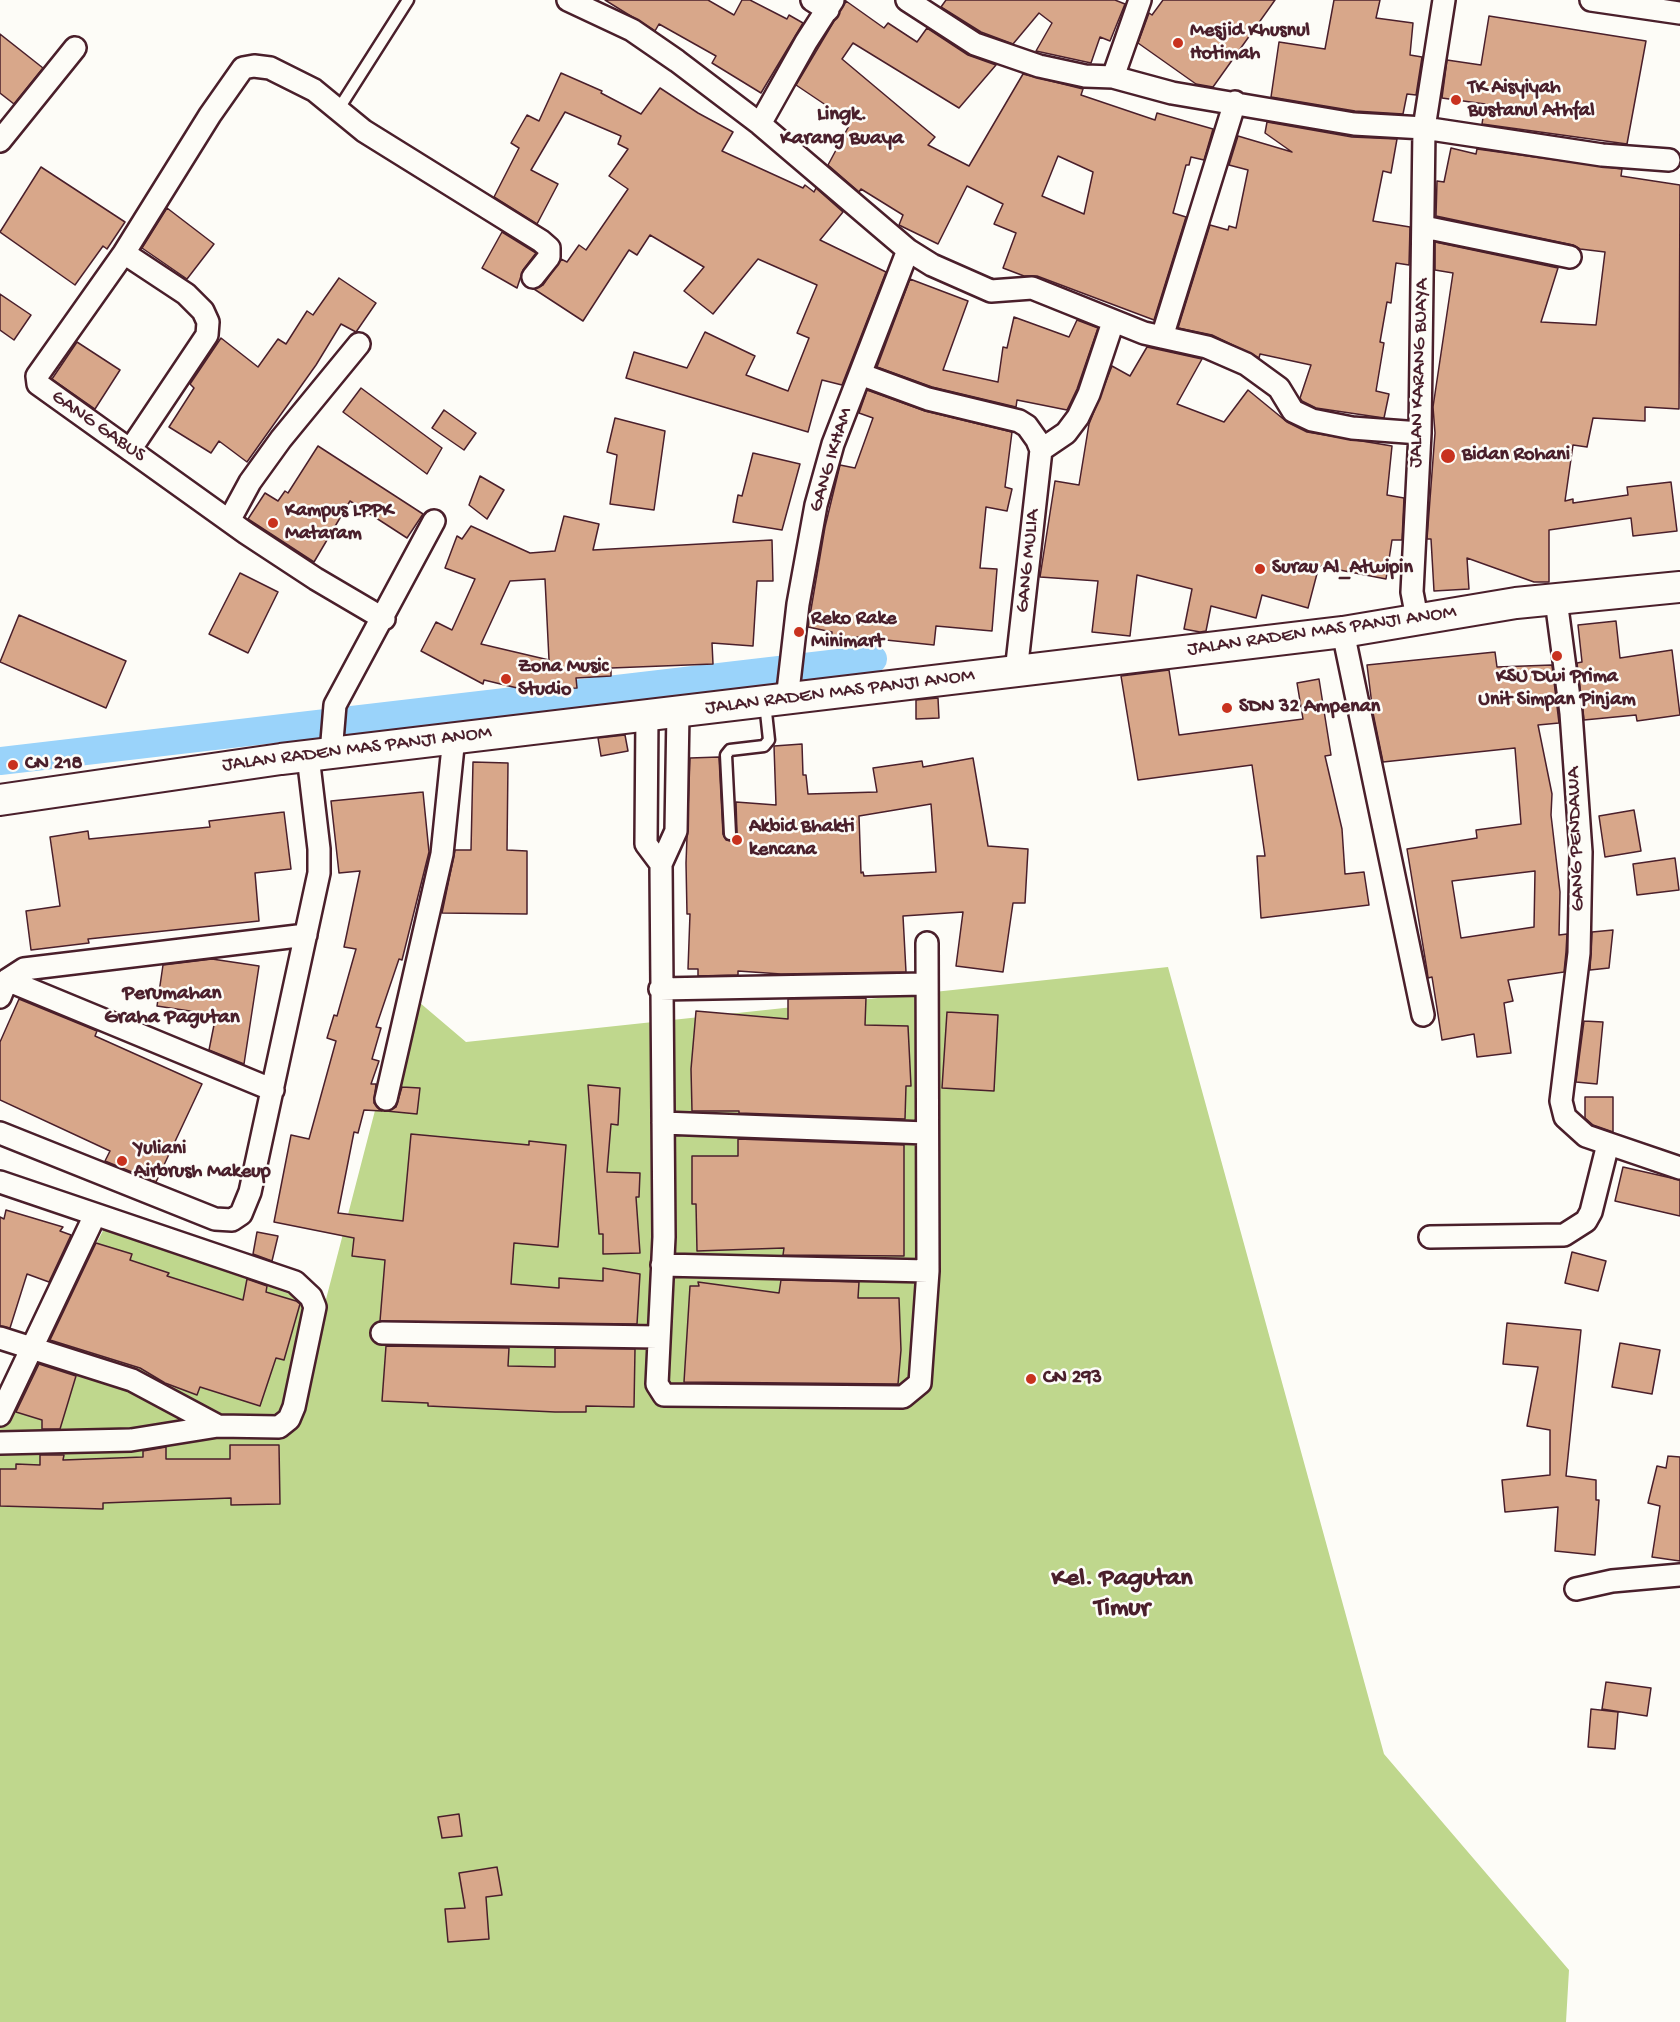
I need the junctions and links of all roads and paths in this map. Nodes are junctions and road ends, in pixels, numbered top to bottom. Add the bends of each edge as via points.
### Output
1 (408, 0) edge
2 (568, 0) edge
3 (907, 0) edge
4 (1140, 0) edge
5 (1444, 0) edge
6 (1591, 0) edge
7 (824, 3) edge
8 (1680, 13) edge
9 (75, 48) dead end
10 (1113, 77) junction
11 (1235, 102) junction
12 (338, 110) junction
13 (760, 124) junction
14 (1424, 128) junction
15 (0, 141) edge
16 (1669, 160) dead end
17 (1424, 227) junction
18 (908, 250) junction
19 (124, 253) junction
20 (1570, 257) dead end
21 (532, 277) dead end
22 (1113, 322) junction
23 (1162, 337) junction
24 (359, 344) dead end
25 (860, 374) junction
26 (1420, 433) junction
27 (130, 450) junction
28 (1041, 450) junction
29 (230, 519) junction
30 (435, 521) dead end
31 (1680, 587) edge
32 (1556, 600) junction
33 (1417, 618) junction
34 (384, 619) junction
35 (1343, 633) junction
36 (1016, 672) junction
37 (780, 694) junction
38 (678, 712) junction
39 (647, 714) junction
40 (454, 737) junction
41 (323, 746) junction
42 (0, 800) edge
43 (730, 834) dead end
44 (661, 864) junction
45 (306, 935) junction
46 (927, 943) dead end
47 (925, 984) junction
48 (4, 989) edge
49 (660, 989) junction
50 (1423, 1015) dead end
51 (273, 1090) junction
52 (386, 1099) dead end
53 (663, 1123) junction
54 (0, 1133) edge
55 (926, 1133) junction
56 (1608, 1144) junction
57 (1680, 1168) edge
58 (0, 1182) edge
59 (94, 1215) junction
60 (1430, 1237) dead end
61 (662, 1265) junction
62 (928, 1271) junction
63 (382, 1333) dead end
64 (0, 1338) edge
65 (658, 1338) junction
66 (34, 1346) junction
67 (0, 1415) edge
68 (218, 1426) junction
69 (0, 1443) edge
70 (1680, 1575) edge
71 (1576, 1589) dead end

1 - 12 lane
2 - 13 street via 632,30
3 - 10 street via 975,44 1039,66 1085,76
4 - 10 street
5 - 14 street, JALAN KARANG BUAYA
6 - 8 street
7 - 13 street
9 - 15 street
10 - 11 street via 1172,93
11 - 14 street via 1354,124
11 - 23 street
12 - 19 street, GANG GABUS via 314,90 270,68 243,68
12 - 21 street via 364,131 549,248 549,257
13 - 18 street
14 - 16 street via 1602,155
14 - 17 street, JALAN KARANG BUAYA
17 - 20 street
17 - 26 street, JALAN KARANG BUAYA
18 - 22 street via 991,291 1032,288
18 - 25 street, GANG IKHAM
19 - 27 street via 186,294 208,322 207,335
19 - 27 street, GANG GABUS via 40,371 37,382
22 - 23 street
22 - 28 street via 1078,417 1066,432
23 - 26 street via 1207,347 1246,364 1279,388 1293,411 1312,420 1352,428
24 - 29 street via 281,439 250,482
25 - 28 street via 928,399 1019,421 1027,426
25 - 37 street, GANG IKHAM via 833,444 816,505
26 - 33 street, JALAN KARANG BUAYA via 1412,592
27 - 29 street, GANG GABUS
28 - 36 street, GANG MULIA
29 - 34 street, GANG GABUS via 273,551
30 - 34 street
31 - 32 street, JALAN RADEN MAS PANJI ANOM
32 - 33 street, JALAN RADEN MAS PANJI ANOM
32 - 56 street, GANG PENDAWA via 1571,713 1581,852 1579,953 1561,1101 1565,1117 1586,1136
33 - 35 street, JALAN RADEN MAS PANJI ANOM
34 - 41 street via 335,705
35 - 36 street, JALAN RADEN MAS PANJI ANOM
35 - 50 street
36 - 37 street, JALAN RADEN MAS PANJI ANOM
37 - 38 street, JALAN RADEN MAS PANJI ANOM
37 - 43 lane via 769,740 764,746 730,750 726,755
38 - 39 street, JALAN RADEN MAS PANJI ANOM
38 - 44 street via 676,831
39 - 40 street, JALAN RADEN MAS PANJI ANOM
39 - 44 street via 646,844
40 - 41 street, JALAN RADEN MAS PANJI ANOM
40 - 52 street via 442,854
41 - 42 street, JALAN RADEN MAS PANJI ANOM
41 - 45 street via 319,873
44 - 49 street
45 - 48 street via 24,969
45 - 51 street
46 - 47 street
47 - 49 street
47 - 55 street
48 - 51 street
49 - 53 street
51 - 54 street via 248,1200 241,1214 232,1220 206,1216
53 - 55 street
53 - 61 street
55 - 62 street
56 - 57 street, GANG PENDAWA
56 - 60 street via 1591,1212 1586,1221 1564,1235
58 - 59 street
59 - 66 street
59 - 68 street via 295,1282 311,1297 315,1314 289,1419 279,1427
61 - 62 street
61 - 65 street
62 - 65 street via 922,1373 917,1387 903,1397 670,1396 659,1390 657,1384
63 - 65 street
64 - 66 street
66 - 67 street
66 - 68 street via 132,1380
68 - 69 street via 131,1440
70 - 71 street via 1612,1581

